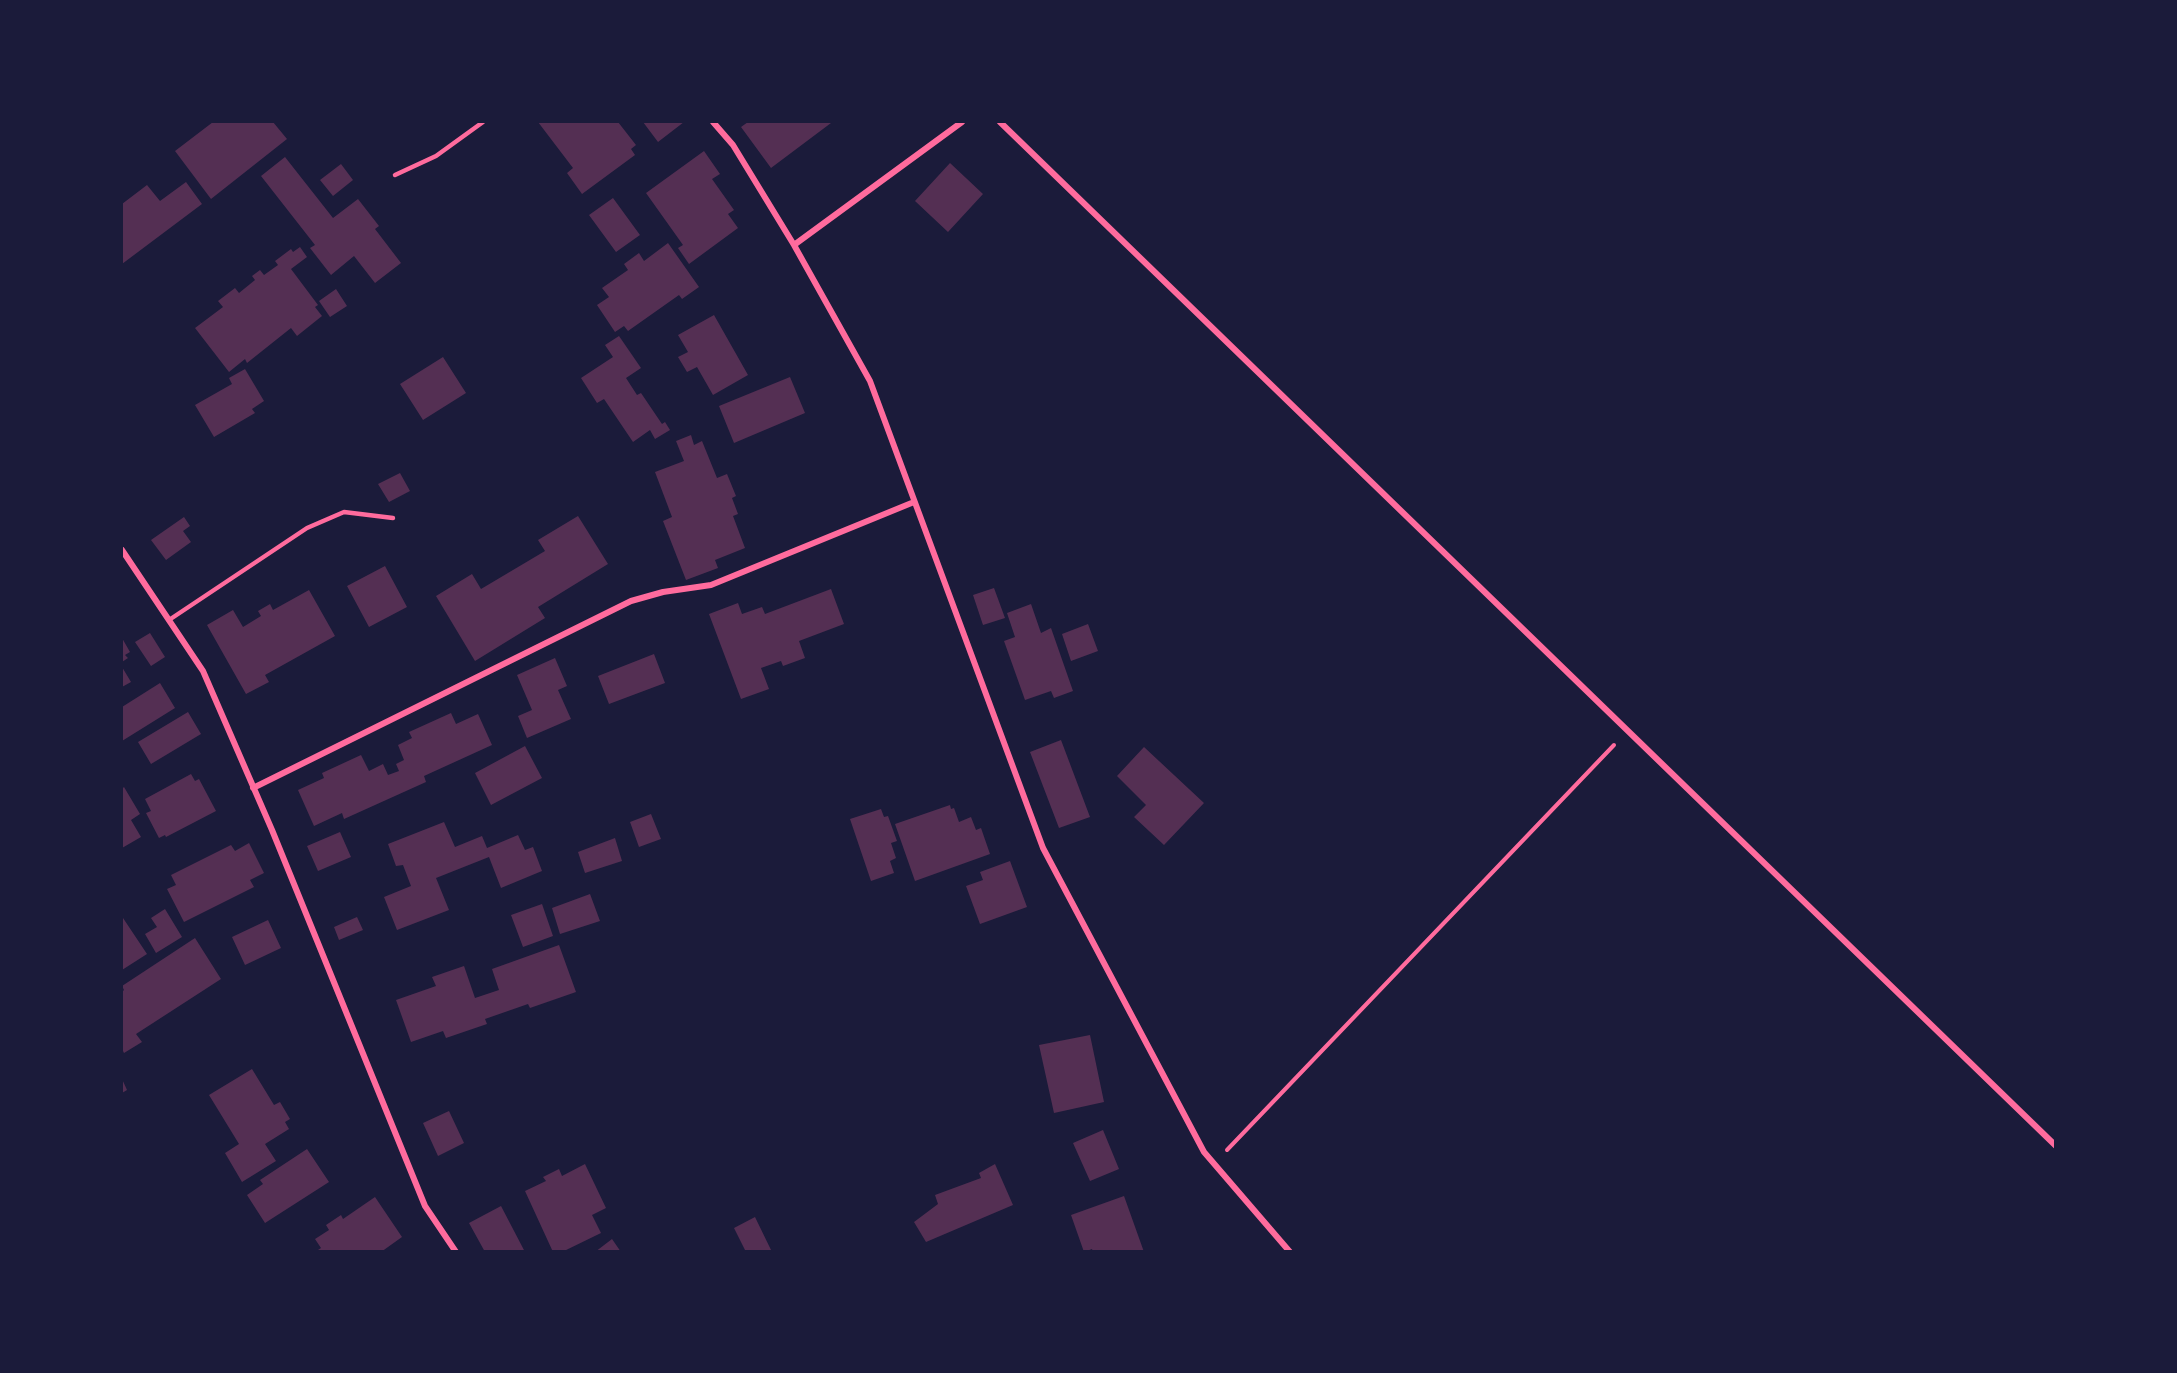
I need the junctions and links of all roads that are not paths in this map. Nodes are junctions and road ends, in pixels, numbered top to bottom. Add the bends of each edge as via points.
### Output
1 (483, 122) edge
2 (713, 122) edge
3 (962, 122) edge
4 (1000, 122) edge
5 (395, 175) dead end
6 (794, 245) junction
7 (914, 502) junction
8 (393, 518) dead end
9 (122, 550) edge
10 (169, 620) junction
11 (253, 788) junction
12 (2055, 1146) edge
13 (456, 1251) edge
14 (1290, 1251) edge

1 - 5 lane via 436,156
2 - 6 street via 733,145
3 - 6 street
4 - 12 street
6 - 7 street via 870,381
7 - 11 street via 711,585 631,601
7 - 14 street via 1043,848 1204,1152
8 - 10 lane via 344,512 306,528
9 - 10 street
10 - 11 street via 203,672
11 - 13 street via 425,1206

